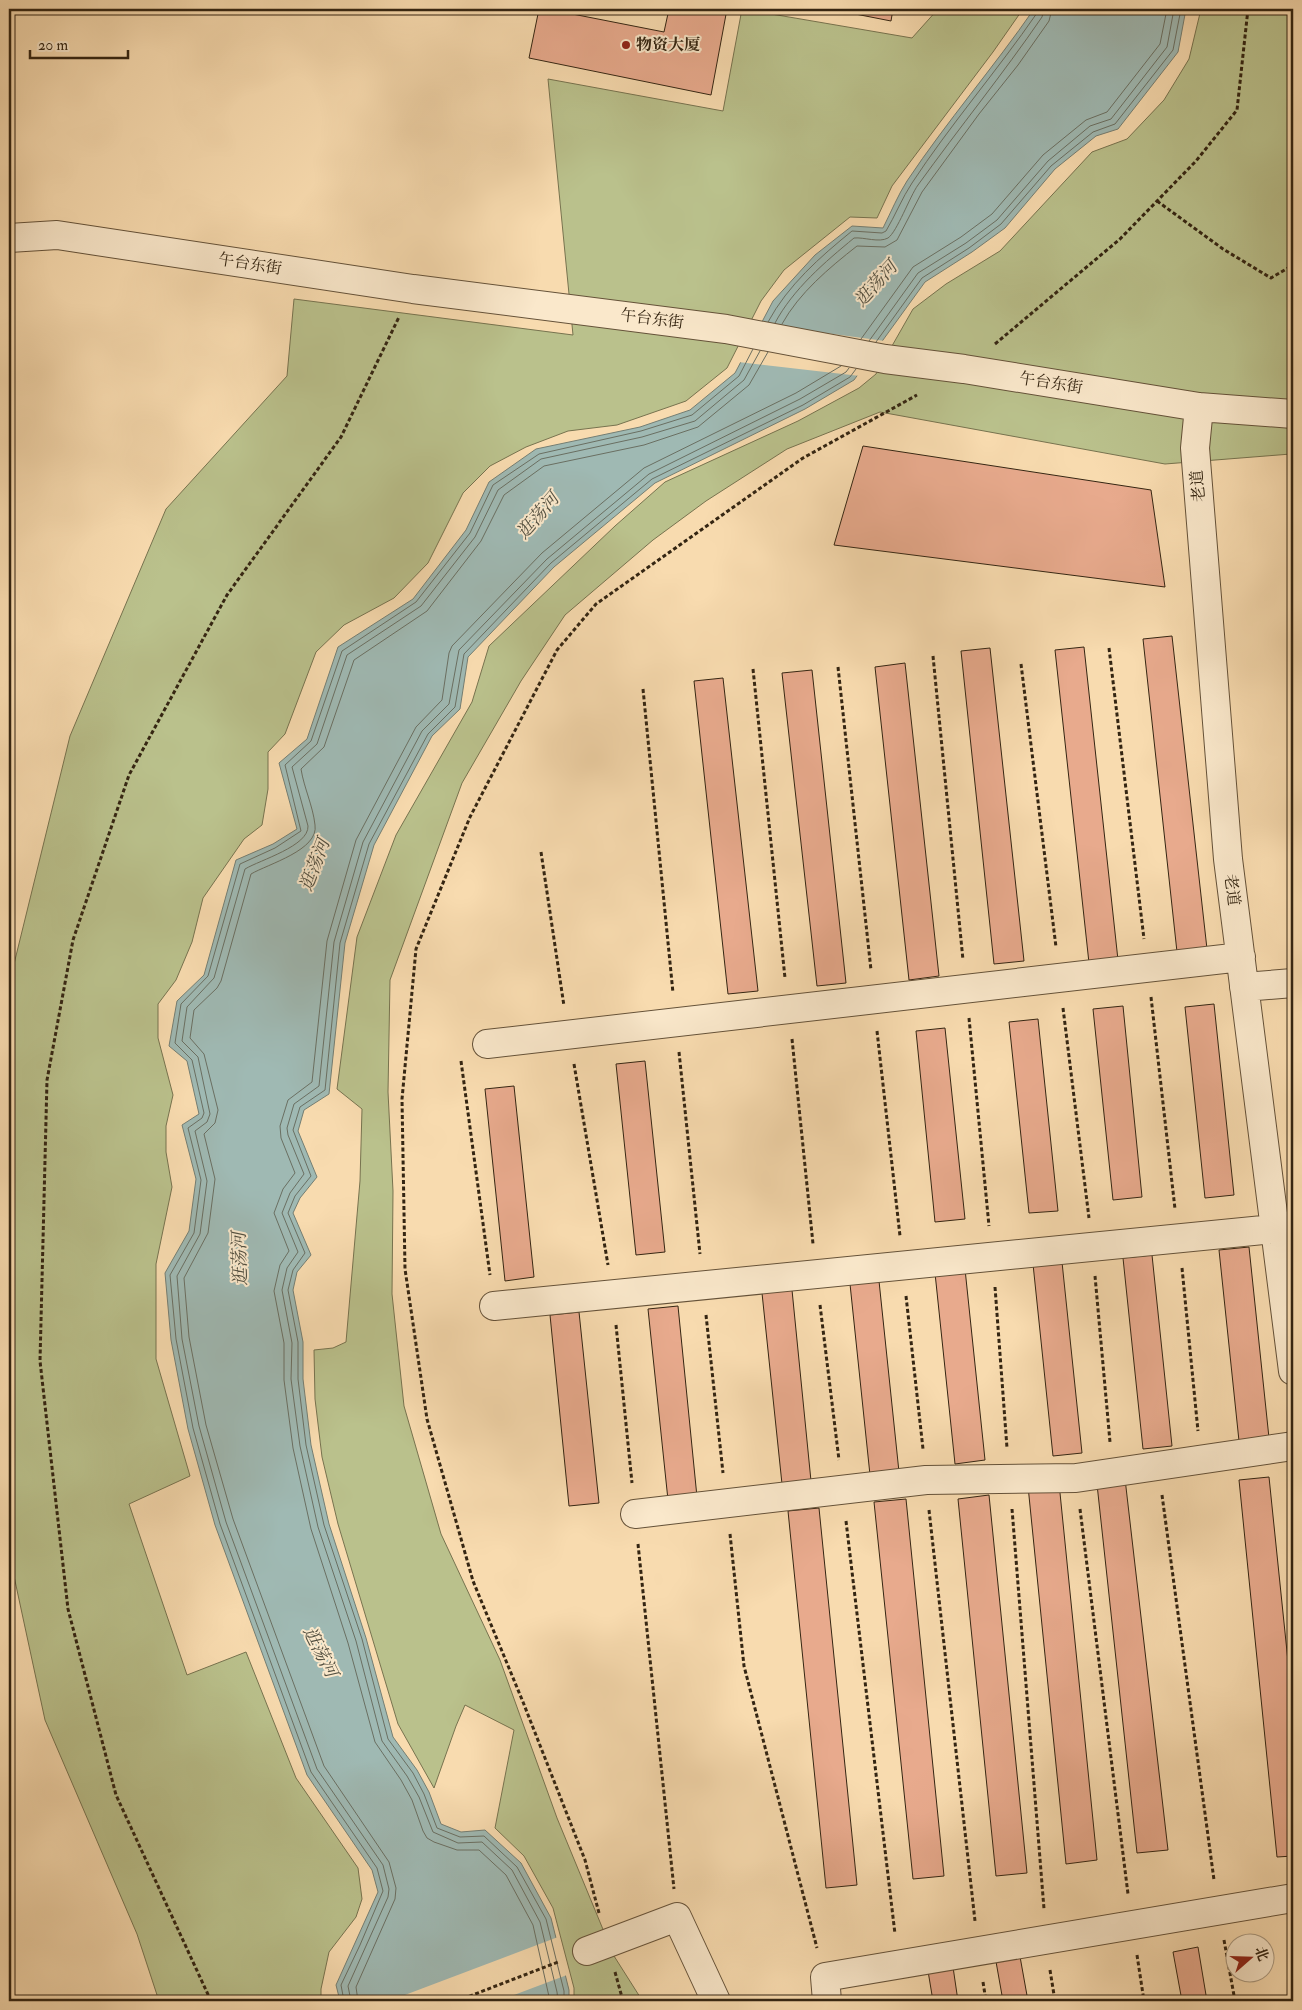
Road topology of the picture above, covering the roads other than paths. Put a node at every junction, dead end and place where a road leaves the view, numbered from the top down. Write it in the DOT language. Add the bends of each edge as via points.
graph roads {
  1 [pos="9,238"];
  2 [pos="1199,407"];
  3 [pos="1293,414"];
  4 [pos="1241,957"];
  5 [pos="1293,983"];
  6 [pos="1244,988"];
  7 [pos="487,1044"];
  8 [pos="1284,1228"];
  9 [pos="494,1306"];
  10 [pos="1293,1370"];
  11 [pos="1293,1446"];
  12 [pos="635,1514"];
  13 [pos="1293,1898"];
  14 [pos="587,1951"];
  15 [pos="826,1989"];
  16 [pos="716,2001"];
  1 -- 2 [label="street, 午台东街" via="56,235 413,289 726,328 885,359"];
  2 -- 3 [label="street, 午台东街"];
  2 -- 4 [label="street, 老道" via="1195,448 1228,859"];
  4 -- 6 [label="street, 老道"];
  4 -- 7 [label="street"];
  5 -- 6 [label="street"];
  6 -- 8 [label="street, 老道"];
  8 -- 9 [label="street"];
  8 -- 10 [label="street, 老道"];
  11 -- 12 [label="street" via="1076,1478 926,1480"];
  13 -- 15 [label="street" via="899,1965"];
  14 -- 16 [label="street" via="677,1917"];
}
